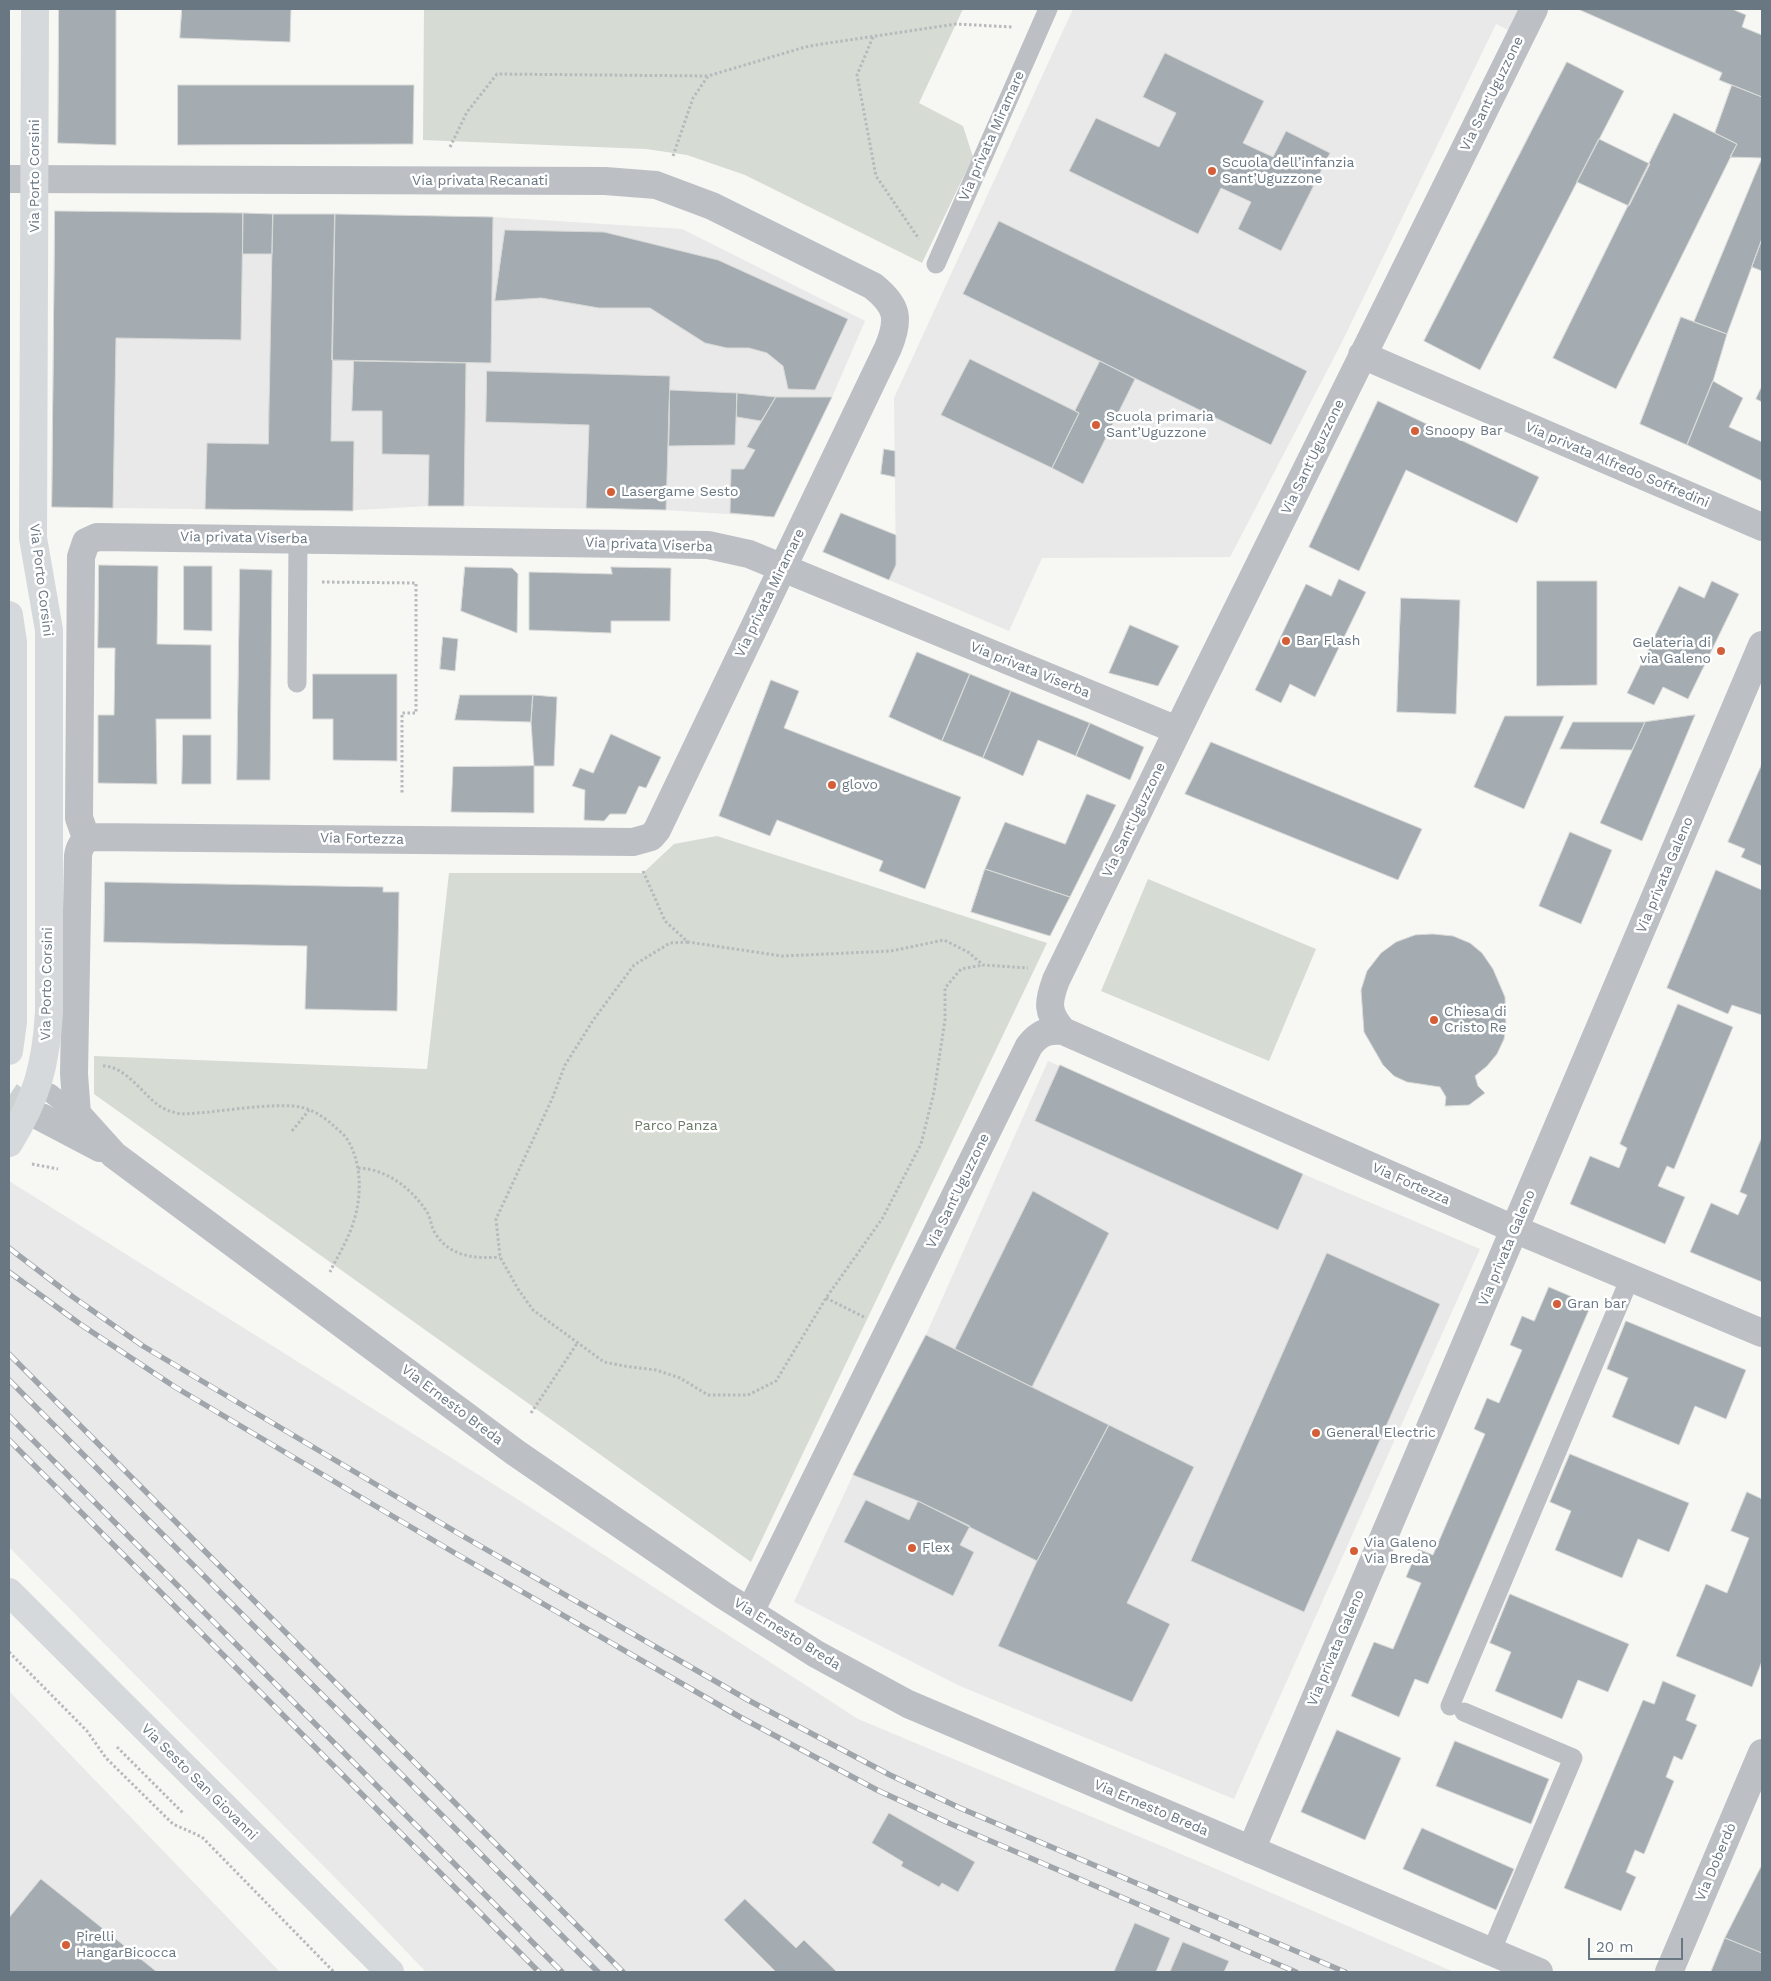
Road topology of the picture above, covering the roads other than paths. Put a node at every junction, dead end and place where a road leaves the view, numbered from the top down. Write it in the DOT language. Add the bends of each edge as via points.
graph roads {
  1 [pos="35,9"];
  2 [pos="1048,9"];
  3 [pos="1534,9"];
  4 [pos="22,180"];
  5 [pos="936,264"];
  6 [pos="895,332"];
  7 [pos="1362,355"];
  8 [pos="1762,526"];
  9 [pos="298,539"];
  10 [pos="781,569"];
  11 [pos="9,614"];
  12 [pos="1762,645"];
  13 [pos="297,683"];
  14 [pos="1177,730"];
  15 [pos="90,837"];
  16 [pos="634,842"];
  17 [pos="1062,1031"];
  18 [pos="9,1051"];
  19 [pos="58,1113"];
  20 [pos="9,1143"];
  21 [pos="1514,1229"];
  22 [pos="1630,1278"];
  23 [pos="1762,1333"];
  24 [pos="9,1592"];
  25 [pos="750,1612"];
  26 [pos="1762,1753"];
  27 [pos="1251,1850"];
  28 [pos="1491,1952"];
  29 [pos="390,1972"];
  30 [pos="1538,1972"];
  31 [pos="1669,1972"];
  1 -- 4 [label="street, Via Porto Corsini"];
  2 -- 5 [label="lane, Via privata Miramare"];
  3 -- 7 [label="street, Via Sant'Uguzzone"];
  4 -- 6 [label="street, Via privata Recanati" via="605,181 656,185 712,206 873,286 888,298 895,315"];
  4 -- 20 [label="street, Via Porto Corsini" via="33,538 49,630 49,1012 45,1060 33,1097"];
  6 -- 10 [label="street, Via privata Miramare"];
  7 -- 8 [label="street, Via privata Alfredo Soffredini"];
  7 -- 14 [label="street, Via Sant'Uguzzone"];
  9 -- 10 [label="street, Via privata Viserba" via="708,545 749,554"];
  9 -- 13 [label="lane"];
  9 -- 15 [label="street, Via privata Viserba" via="102,536 86,542 81,557 78,818"];
  10 -- 14 [label="street, Via privata Viserba"];
  10 -- 16 [label="street, Via privata Miramare" via="657,830 650,837"];
  11 -- 18 [label="street" via="13,642 14,886 13,1022"];
  12 -- 21 [label="street, Via privata Galeno"];
  14 -- 17 [label="street, Via Sant'Uguzzone" via="1056,980 1049,1006 1054,1022"];
  15 -- 16 [label="street, Via Fortezza"];
  15 -- 19 [label="street, Via Porto Corsini" via="78,848 74,1074"];
  17 -- 21 [label="street, Via Fortezza"];
  17 -- 25 [label="street, Via Sant'Uguzzone" via="1042,1032 1029,1046"];
  19 -- 25 [label="street, Via Ernesto Breda" via="516,1452"];
  21 -- 22 [label="street, Via Fortezza"];
  21 -- 27 [label="street, Via privata Galeno"];
  22 -- 23 [label="street, Via Fortezza"];
  22 -- 28 [label="lane" via="1457,1709 1573,1758"];
  24 -- 29 [label="street, Via Sesto San Giovanni"];
  25 -- 27 [label="street, Via Ernesto Breda" via="816,1654 908,1704"];
  26 -- 31 [label="street, Via Doberdò"];
  27 -- 28 [label="street, Via Ernesto Breda"];
  28 -- 30 [label="street, Via Ernesto Breda"];
}
